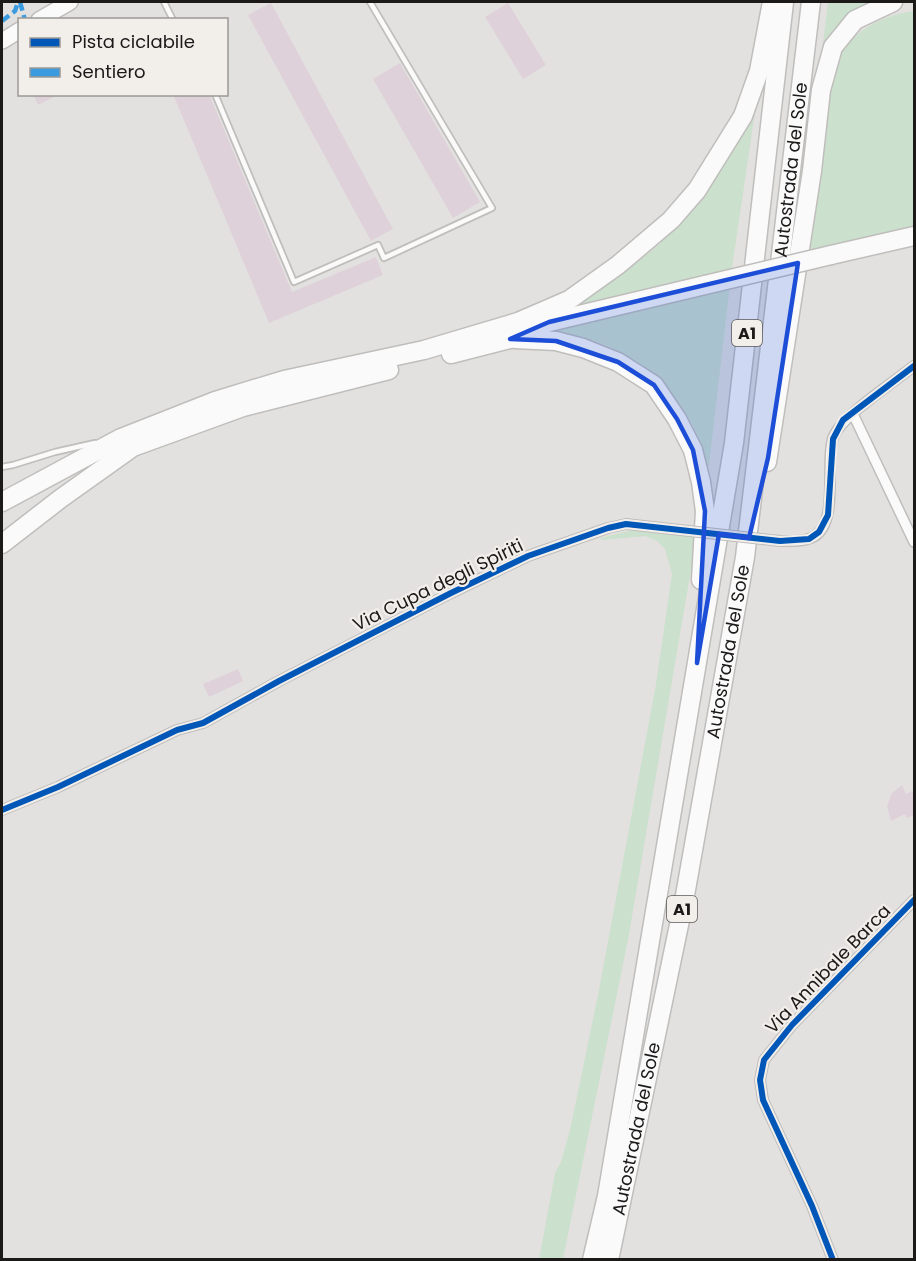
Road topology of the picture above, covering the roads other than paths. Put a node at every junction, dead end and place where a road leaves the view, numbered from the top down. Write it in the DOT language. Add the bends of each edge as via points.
graph roads {
  1 [pos="70,2"];
  2 [pos="164,2"];
  3 [pos="370,2"];
  4 [pos="772,2"];
  5 [pos="784,2"];
  6 [pos="811,2"];
  7 [pos="893,2"];
  8 [pos="42,18"];
  9 [pos="172,18"];
  10 [pos="18,31"];
  11 [pos="2,41"];
  12 [pos="216,96"];
  13 [pos="915,236"];
  14 [pos="549,322"];
  15 [pos="467,337"];
  16 [pos="510,339"];
  17 [pos="915,366"];
  18 [pos="853,414"];
  19 [pos="121,438"];
  20 [pos="2,467"];
  21 [pos="2,502"];
  22 [pos="915,542"];
  23 [pos="2,544"];
  24 [pos="745,557"];
  25 [pos="697,663"];
  26 [pos="2,810"];
  27 [pos="915,900"];
  28 [pos="592,1260"];
  29 [pos="609,1260"];
  30 [pos="833,1260"];
  1 -- 8 [label="main road"];
  2 -- 9 [label="lane"];
  3 -- 12 [label="lane" via="492,208 384,258 378,245 294,282"];
  4 -- 15 [label="highway" via="759,70 743,116 697,190 671,220 569,300 518,322"];
  5 -- 25 [label="highway, Autostrada del Sole / A1" via="734,443"];
  6 -- 24 [label="highway, Autostrada del Sole / A1"];
  7 -- 24 [label="highway" via="855,20 840,38 833,47 821,90 770,447"];
  10 -- 11 [label="main road"];
  13 -- 14 [label="highway, bridge"];
  14 -- 15 [label="highway"];
  14 -- 16 [label="highway"];
  15 -- 19 [label="highway" via="284,380 215,401"];
  16 -- 23 [label="highway" via="243,407 133,447"];
  16 -- 25 [label="highway" via="556,341 618,362 654,385 677,419 693,450 705,511"];
  17 -- 18 [label="street, Via Cupa degli Spiriti"];
  18 -- 22 [label="street"];
  18 -- 26 [label="street, Via Cupa degli Spiriti, bridge" via="843,420 832,439 828,515 819,532 809,539 780,541 626,524 608,528 528,556 203,723 177,730"];
  19 -- 20 [label="lane"];
  19 -- 21 [label="highway"];
  24 -- 29 [label="highway, Autostrada del Sole / A1" via="684,901"];
  25 -- 28 [label="highway, Autostrada del Sole / A1" via="607,1196"];
  27 -- 30 [label="street, Via Annibale Barca" via="792,1025 764,1059 760,1080 763,1100"];
}
